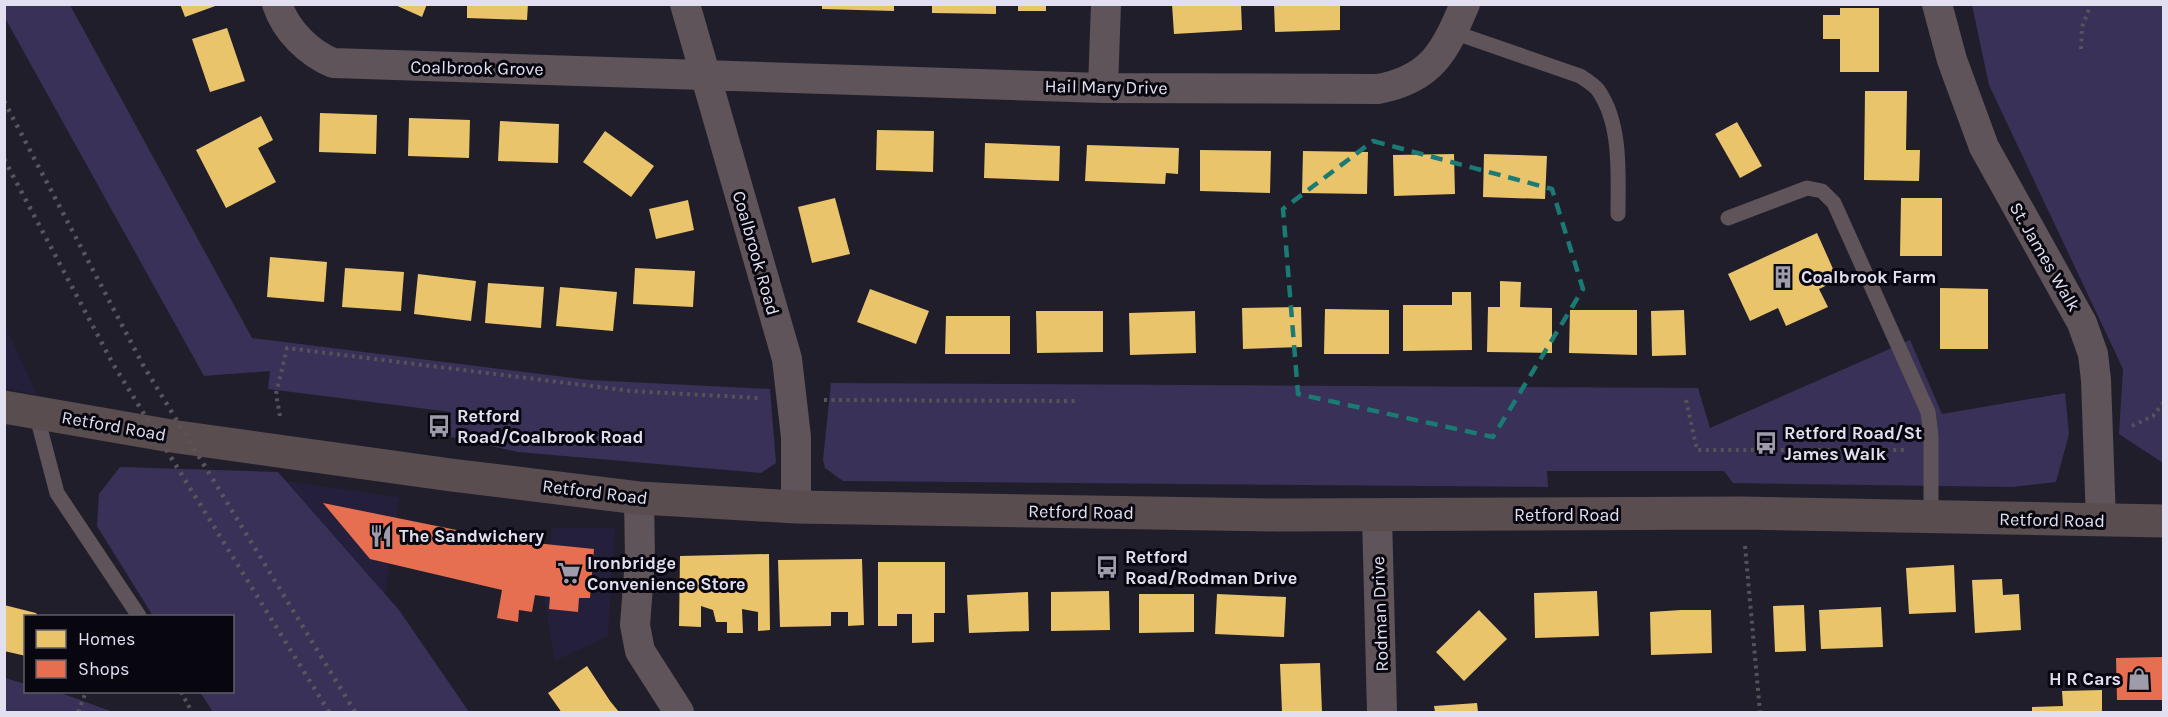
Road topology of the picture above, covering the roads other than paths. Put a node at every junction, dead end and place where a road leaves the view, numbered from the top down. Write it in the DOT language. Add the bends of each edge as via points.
graph roads {
  1 [pos="277,4"];
  2 [pos="685,4"];
  3 [pos="1106,4"];
  4 [pos="1465,4"];
  5 [pos="1937,4"];
  6 [pos="1453,32"];
  7 [pos="705,75"];
  8 [pos="1103,88"];
  9 [pos="1618,214"];
  10 [pos="1728,218"];
  11 [pos="4,407"];
  12 [pos="36,413"];
  13 [pos="639,498"];
  14 [pos="796,507"];
  15 [pos="1377,516"];
  16 [pos="1931,517"];
  17 [pos="2101,521"];
  18 [pos="2163,521"];
  19 [pos="138,615"];
  20 [pos="678,712"];
  21 [pos="1382,712"];
  1 -- 7 [label="street, Coalbrook Grove" via="297,36 316,56 333,63"];
  2 -- 7 [label="street, Coalbrook Road"];
  3 -- 8 [label="street"];
  4 -- 6 [label="street, Hail Mary Drive"];
  5 -- 17 [label="street, St. James Walk" via="1952,60 1984,147 2082,323 2093,354"];
  6 -- 8 [label="street, Hail Mary Drive" via="1425,71 1401,84 1378,89"];
  6 -- 9 [label="lane" via="1580,76 1598,89 1610,113 1618,162"];
  7 -- 8 [label="street, Hail Mary Drive"];
  7 -- 14 [label="street, Coalbrook Road" via="787,359 794,400"];
  10 -- 16 [label="lane" via="1807,188 1822,191 1834,203 1928,412"];
  11 -- 12 [label="main road, Retford Road"];
  12 -- 13 [label="main road, Retford Road" via="286,452"];
  12 -- 19 [label="lane" via="57,493"];
  13 -- 14 [label="main road, Retford Road"];
  13 -- 20 [label="street" via="635,625 640,651"];
  14 -- 15 [label="main road, Retford Road"];
  15 -- 16 [label="main road, Retford Road" via="1742,513"];
  15 -- 21 [label="street, Rodman Drive"];
  16 -- 17 [label="main road, Retford Road"];
  17 -- 18 [label="main road, Retford Road"];
}
